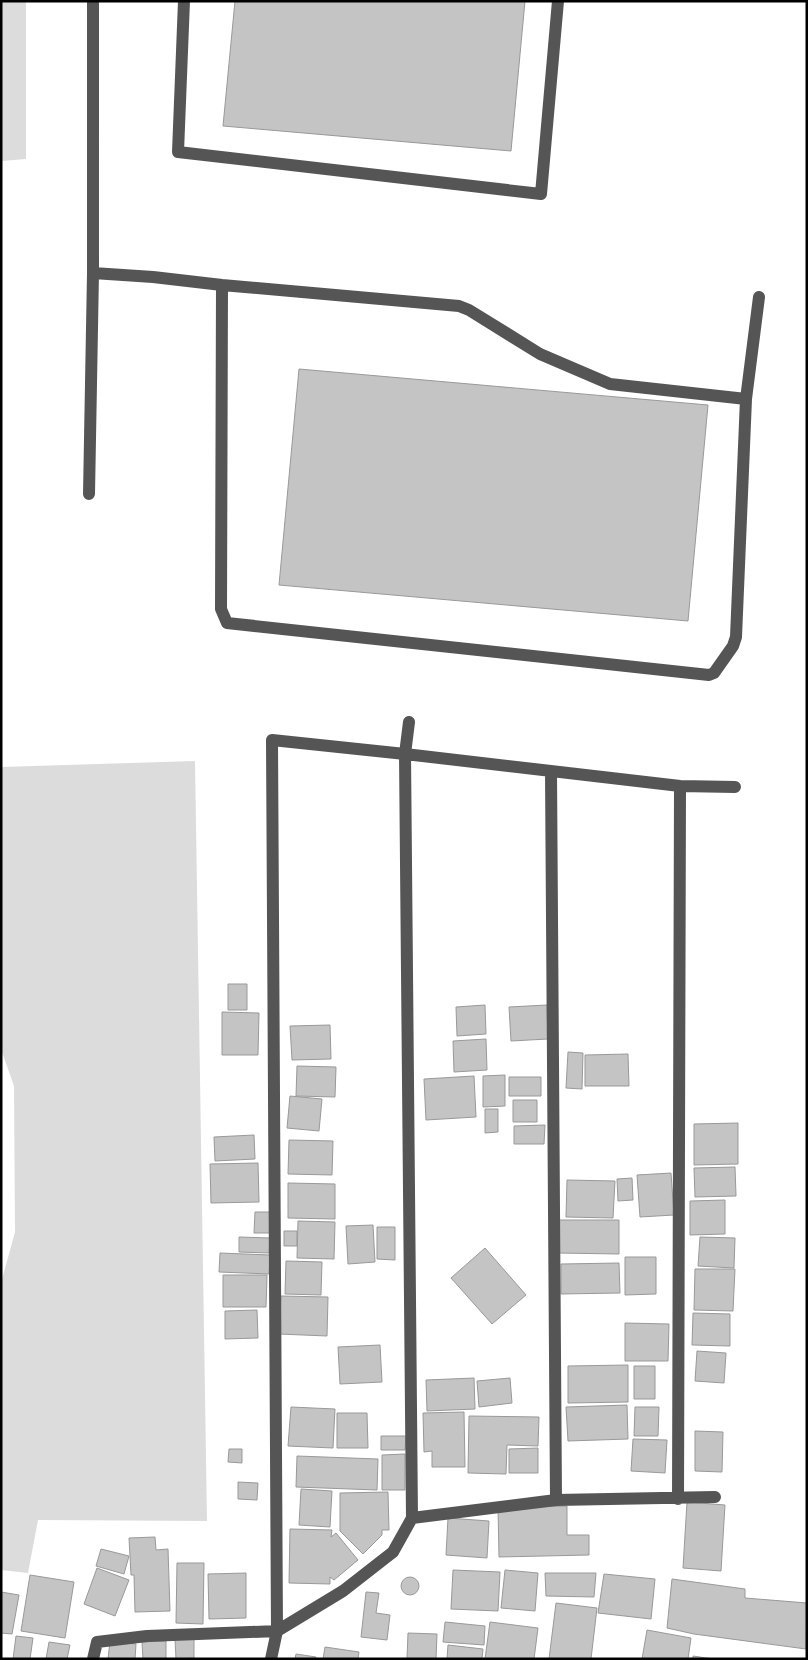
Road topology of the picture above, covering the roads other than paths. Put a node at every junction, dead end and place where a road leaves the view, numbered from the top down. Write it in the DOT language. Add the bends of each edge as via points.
graph roads {
  1 [pos="93,1"];
  2 [pos="184,1"];
  3 [pos="558,1"];
  4 [pos="93,273"];
  5 [pos="222,285"];
  6 [pos="759,297"];
  7 [pos="746,399"];
  8 [pos="89,494"];
  9 [pos="409,722"];
  10 [pos="405,754"];
  11 [pos="551,772"];
  12 [pos="680,786"];
  13 [pos="735,787"];
  14 [pos="715,1497"];
  15 [pos="678,1499"];
  16 [pos="556,1500"];
  17 [pos="412,1518"];
  18 [pos="277,1631"];
  19 [pos="93,1659"];
  20 [pos="272,1659"];
  1 -- 4 [label="street"];
  2 -- 3 [label="street" via="178,152 541,194"];
  4 -- 5 [label="street"];
  4 -- 8 [label="street"];
  5 -- 7 [label="street" via="459,306 540,354 610,384"];
  5 -- 7 [label="street" via="221,610 227,623 712,675 736,637"];
  6 -- 7 [label="street"];
  9 -- 10 [label="street"];
  10 -- 11 [label="street"];
  10 -- 17 [label="street"];
  10 -- 18 [label="street" via="272,740"];
  11 -- 12 [label="street"];
  11 -- 16 [label="street"];
  12 -- 13 [label="street"];
  12 -- 15 [label="street"];
  14 -- 15 [label="street"];
  15 -- 16 [label="street"];
  16 -- 17 [label="street"];
  17 -- 18 [label="street" via="393,1552 343,1591"];
  18 -- 19 [label="street" via="147,1636 97,1642"];
  18 -- 20 [label="street"];
}
